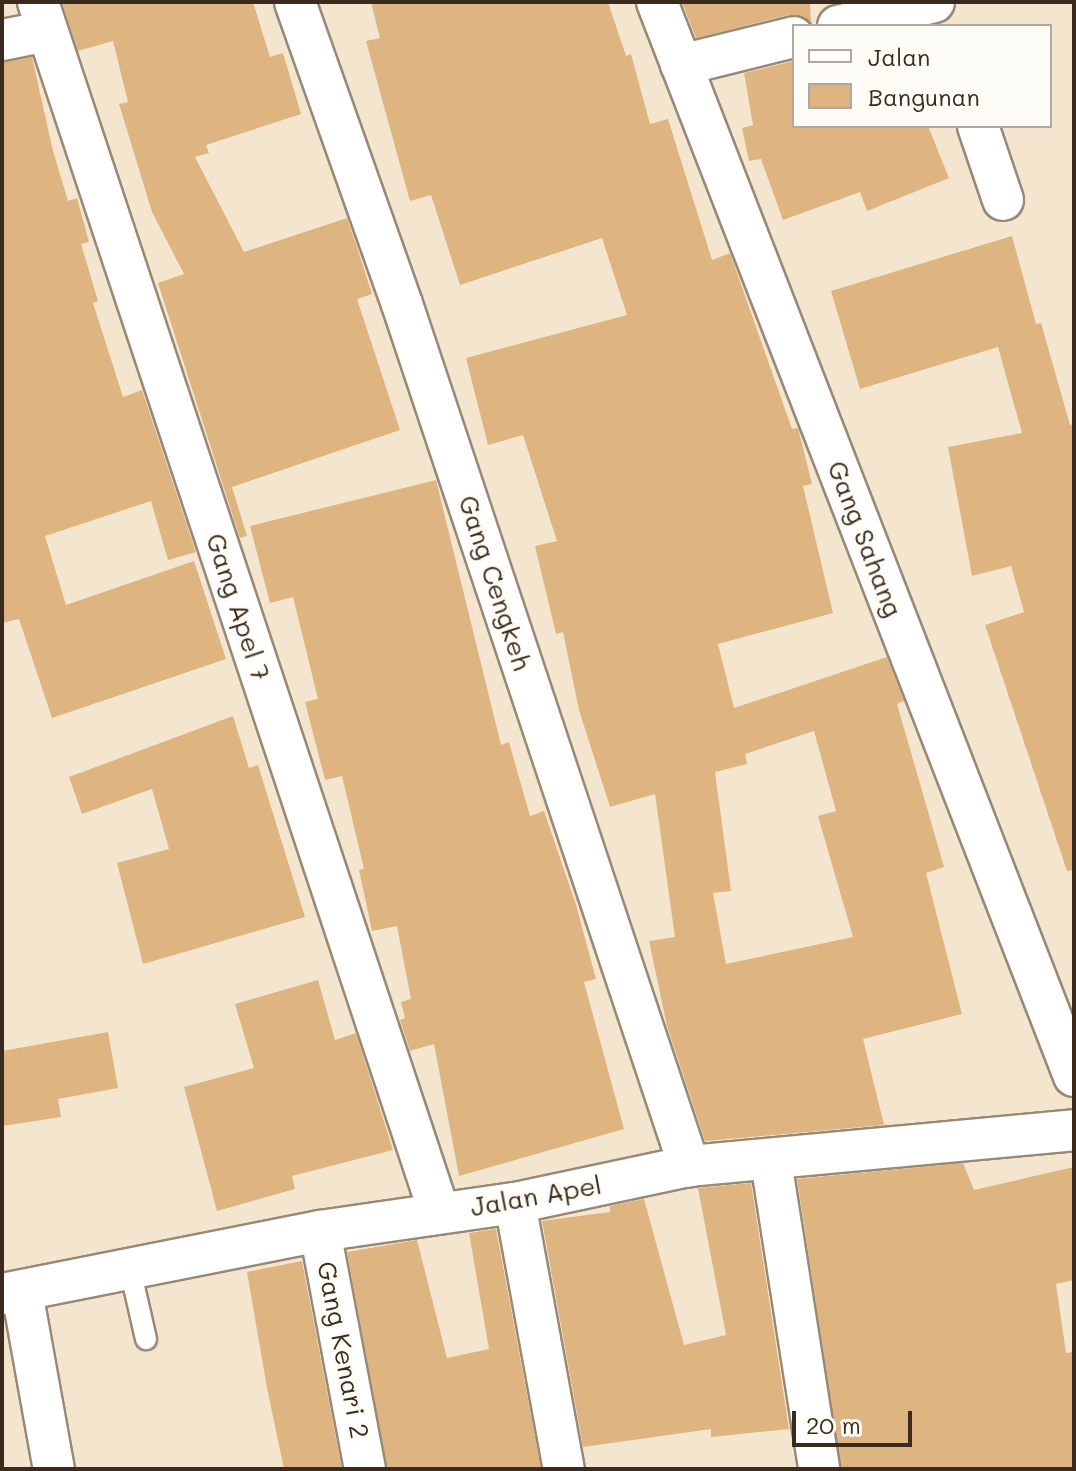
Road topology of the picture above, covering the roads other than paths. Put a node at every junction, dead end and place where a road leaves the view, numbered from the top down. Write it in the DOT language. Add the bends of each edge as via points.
graph roads {
  1 [pos="295,2"];
  2 [pos="657,2"];
  3 [pos="934,2"];
  4 [pos="953,2"];
  5 [pos="43,16"];
  6 [pos="846,24"];
  7 [pos="948,24"];
  8 [pos="792,37"];
  9 [pos="2,40"];
  10 [pos="681,65"];
  11 [pos="979,128"];
  12 [pos="1003,200"];
  13 [pos="1074,1076"];
  14 [pos="1074,1130"];
  15 [pos="771,1161"];
  16 [pos="689,1166"];
  17 [pos="515,1203"];
  18 [pos="439,1212"];
  19 [pos="320,1231"];
  20 [pos="130,1269"];
  21 [pos="12,1293"];
  22 [pos="146,1339"];
  23 [pos="54,1469"];
  24 [pos="365,1469"];
  25 [pos="564,1469"];
  26 [pos="819,1469"];
  1 -- 16 [label="street, Gang Cengkeh" via="402,304"];
  2 -- 10 [label="street, Gang Sahang"];
  3 -- 6 [label="street"];
  4 -- 7 [label="street"];
  5 -- 9 [label="street"];
  5 -- 18 [label="street, Gang Apel 7"];
  8 -- 10 [label="street"];
  10 -- 13 [label="street, Gang Sahang"];
  11 -- 12 [label="street"];
  14 -- 15 [label="street, Jalan Apel"];
  15 -- 16 [label="street, Jalan Apel"];
  15 -- 26 [label="street"];
  16 -- 17 [label="street, Jalan Apel"];
  17 -- 18 [label="street, Jalan Apel"];
  17 -- 25 [label="street"];
  18 -- 19 [label="street, Jalan Apel"];
  19 -- 20 [label="street, Jalan Apel"];
  19 -- 24 [label="street, Gang Kenari 2"];
  20 -- 21 [label="street, Jalan Apel"];
  20 -- 22 [label="lane"];
  21 -- 23 [label="street"];
}
